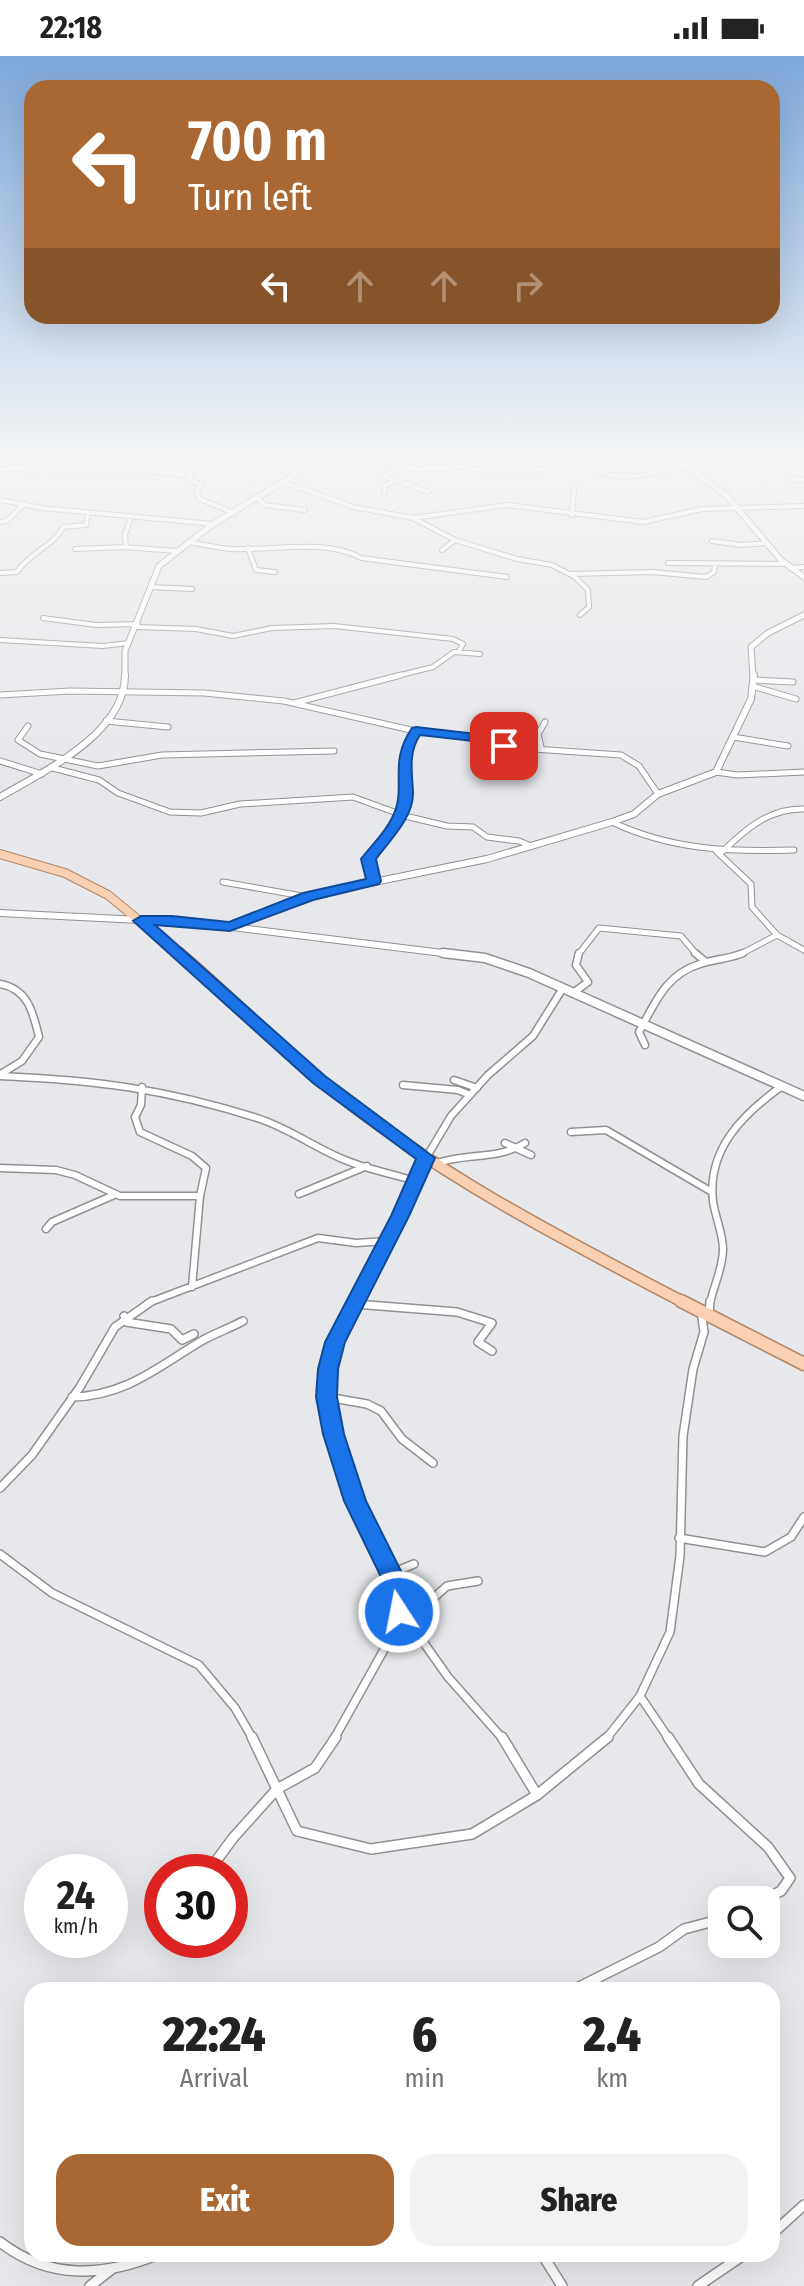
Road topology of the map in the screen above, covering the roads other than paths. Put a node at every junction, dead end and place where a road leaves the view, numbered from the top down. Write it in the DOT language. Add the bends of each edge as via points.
graph roads {
  1 [pos="25,559"];
  2 [pos="167,559"];
  3 [pos="252,559"];
  4 [pos="369,559"];
  5 [pos="518,559"];
  6 [pos="782,559"];
  7 [pos="668,563"];
  8 [pos="715,565"];
  9 [pos="788,566"];
  10 [pos="804,567"];
  11 [pos="275,572"];
  12 [pos="0,573"];
  13 [pos="570,573"];
  14 [pos="507,577"];
  15 [pos="804,577"];
  16 [pos="150,587"];
  17 [pos="192,589"];
  18 [pos="580,615"];
  19 [pos="804,615"];
  20 [pos="43,618"];
  21 [pos="137,625"];
  22 [pos="0,640"];
  23 [pos="129,643"];
  24 [pos="459,651"];
  25 [pos="480,654"];
  26 [pos="793,682"];
  27 [pos="753,683"];
  28 [pos="124,693"];
  29 [pos="0,695"];
  30 [pos="796,699"];
  31 [pos="294,703"];
  32 [pos="106,721"];
  33 [pos="545,722"];
  34 [pos="28,726"];
  35 [pos="168,727"];
  36 [pos="416,731"];
  37 [pos="733,737"];
  38 [pos="788,746"];
  39 [pos="541,747"];
  40 [pos="334,751"];
  41 [pos="66,760"];
  42 [pos="0,761"];
  43 [pos="53,768"];
  44 [pos="716,772"];
  45 [pos="804,772"];
  46 [pos="43,774"];
  47 [pos="658,794"];
  48 [pos="0,797"];
  49 [pos="804,809"];
  50 [pos="400,814"];
  51 [pos="612,822"];
  52 [pos="531,846"];
  53 [pos="794,850"];
  54 [pos="719,851"];
  55 [pos="0,854"];
  56 [pos="374,881"];
  57 [pos="223,882"];
  58 [pos="308,897"];
  59 [pos="0,913"];
  60 [pos="141,921"];
  61 [pos="230,927"];
  62 [pos="777,935"];
  63 [pos="804,950"];
  64 [pos="706,962"];
  65 [pos="0,984"];
  66 [pos="563,988"];
  67 [pos="573,993"];
  68 [pos="645,1024"];
  69 [pos="645,1045"];
  70 [pos="0,1075"];
  71 [pos="454,1080"];
  72 [pos="403,1085"];
  73 [pos="782,1086"];
  74 [pos="142,1087"];
  75 [pos="477,1088"];
  76 [pos="470,1095"];
  77 [pos="804,1096"];
  78 [pos="571,1132"];
  79 [pos="505,1143"];
  80 [pos="525,1143"];
  81 [pos="518,1148"];
  82 [pos="531,1155"];
  83 [pos="430,1161"];
  84 [pos="367,1166"];
  85 [pos="0,1168"];
  86 [pos="415,1181"];
  87 [pos="712,1192"];
  88 [pos="299,1194"];
  89 [pos="114,1195"];
  90 [pos="200,1196"];
  91 [pos="46,1229"];
  92 [pos="387,1241"];
  93 [pos="192,1287"];
  94 [pos="355,1304"];
  95 [pos="705,1312"];
  96 [pos="124,1316"];
  97 [pos="243,1321"];
  98 [pos="194,1334"];
  99 [pos="492,1351"];
  100 [pos="804,1364"];
  101 [pos="72,1397"];
  102 [pos="327,1397"];
  103 [pos="433,1463"];
  104 [pos="0,1488"];
  105 [pos="804,1517"];
  106 [pos="679,1538"];
  107 [pos="0,1554"];
  108 [pos="414,1564"];
  109 [pos="392,1573"];
  110 [pos="478,1581"];
  111 [pos="399,1612"];
  112 [pos="397,1622"];
  113 [pos="640,1696"];
  114 [pos="277,1789"];
  115 [pos="537,1795"];
  116 [pos="221,1854"];
  117 [pos="780,1892"];
  118 [pos="708,1923"];
  119 [pos="593,1982"];
  120 [pos="804,2205"];
  121 [pos="780,2227"];
  122 [pos="0,2242"];
  123 [pos="24,2261"];
  124 [pos="25,2262"];
  125 [pos="143,2262"];
  126 [pos="547,2262"];
  127 [pos="733,2262"];
  128 [pos="115,2267"];
  129 [pos="90,2286"];
  130 [pos="562,2286"];
  131 [pos="698,2286"];
  1 -- 12 [label="street" via="17,572"];
  2 -- 16 [label="street"];
  3 -- 11 [label="street" via="256,570"];
  4 -- 14 [label="street"];
  5 -- 13 [label="street" via="549,563"];
  6 -- 9 [label="street"];
  7 -- 8 [label="street"];
  8 -- 9 [label="street"];
  8 -- 13 [label="street" via="706,577"];
  9 -- 10 [label="street"];
  9 -- 15 [label="street"];
  13 -- 18 [label="street" via="589,593 589,607"];
  16 -- 17 [label="street"];
  16 -- 21 [label="street"];
  19 -- 27 [label="street" via="751,647"];
  20 -- 21 [label="street"];
  21 -- 23 [label="street"];
  21 -- 24 [label="street" via="233,636 272,628 346,627 453,639 463,644"];
  22 -- 23 [label="street"];
  23 -- 28 [label="street"];
  24 -- 25 [label="street"];
  24 -- 31 [label="street" via="433,667"];
  26 -- 27 [label="street"];
  27 -- 30 [label="street"];
  27 -- 37 [label="street"];
  28 -- 29 [label="street"];
  28 -- 31 [label="street" via="193,692"];
  28 -- 32 [label="street"];
  31 -- 36 [label="street"];
  32 -- 35 [label="street"];
  32 -- 41 [label="street"];
  33 -- 39 [label="street" via="538,734"];
  34 -- 41 [label="street" via="19,742"];
  36 -- 39 [label="street" via="494,740 506,747"];
  36 -- 50 [label="street" via="407,745"];
  37 -- 38 [label="street"];
  37 -- 44 [label="street"];
  39 -- 47 [label="street" via="626,757"];
  40 -- 41 [label="street" via="162,755 98,766"];
  41 -- 43 [label="street"];
  42 -- 46 [label="street"];
  43 -- 46 [label="street"];
  43 -- 50 [label="street" via="99,780 118,793 170,812 345,796"];
  44 -- 45 [label="street"];
  44 -- 47 [label="street"];
  46 -- 48 [label="street"];
  47 -- 51 [label="street" via="634,814"];
  49 -- 54 [label="street" via="785,808 754,822"];
  50 -- 52 [label="street" via="473,827 492,839"];
  50 -- 56 [label="street" via="368,859"];
  51 -- 52 [label="street"];
  51 -- 54 [label="street" via="662,842"];
  52 -- 56 [label="street"];
  53 -- 54 [label="street"];
  54 -- 62 [label="street" via="751,884 751,905"];
  55 -- 60 [label="main road" via="82,881"];
  56 -- 58 [label="street"];
  57 -- 58 [label="street"];
  58 -- 61 [label="street"];
  59 -- 60 [label="street"];
  60 -- 61 [label="street"];
  60 -- 83 [label="main road" via="319,1079"];
  61 -- 66 [label="street" via="477,957"];
  62 -- 63 [label="street"];
  62 -- 64 [label="street" via="739,955"];
  64 -- 67 [label="street" via="681,936 599,928 577,956 576,965 588,982"];
  64 -- 68 [label="street" via="666,984"];
  65 -- 70 [label="street" via="26,995 39,1037 22,1061"];
  66 -- 67 [label="street"];
  66 -- 75 [label="street" via="533,1036"];
  67 -- 68 [label="street"];
  68 -- 69 [label="street" via="639,1034"];
  68 -- 73 [label="street"];
  70 -- 74 [label="street"];
  71 -- 75 [label="street"];
  72 -- 76 [label="street"];
  73 -- 77 [label="street"];
  73 -- 87 [label="street" via="751,1108 722,1145 713,1168"];
  74 -- 84 [label="street" via="260,1119"];
  74 -- 90 [label="street" via="135,1117 140,1132 201,1163 206,1175"];
  75 -- 76 [label="street"];
  76 -- 83 [label="street" via="458,1106"];
  78 -- 87 [label="street" via="606,1130"];
  79 -- 81 [label="street"];
  80 -- 81 [label="street"];
  81 -- 82 [label="street"];
  81 -- 83 [label="street" via="488,1159"];
  83 -- 86 [label="street"];
  83 -- 95 [label="main road" via="522,1217"];
  84 -- 86 [label="street"];
  84 -- 88 [label="street"];
  85 -- 89 [label="street" via="56,1170"];
  86 -- 92 [label="street"];
  87 -- 95 [label="street" via="724,1239 722,1269"];
  89 -- 90 [label="street"];
  89 -- 91 [label="street"];
  90 -- 93 [label="street"];
  92 -- 93 [label="street" via="318,1238"];
  92 -- 94 [label="street"];
  93 -- 96 [label="street"];
  94 -- 99 [label="street" via="423,1307 492,1323 478,1342"];
  94 -- 102 [label="street" via="335,1342"];
  95 -- 100 [label="main road"];
  95 -- 106 [label="street" via="683,1436"];
  96 -- 98 [label="street" via="126,1322 171,1329 182,1340"];
  96 -- 101 [label="street"];
  97 -- 101 [label="street" via="206,1338 132,1388"];
  101 -- 104 [label="street" via="19,1473"];
  102 -- 103 [label="street" via="381,1411 402,1439"];
  102 -- 109 [label="street" via="355,1501"];
  105 -- 106 [label="street" via="791,1537 765,1552"];
  106 -- 113 [label="street" via="670,1632"];
  107 -- 114 [label="street" via="52,1593 199,1665 235,1708"];
  108 -- 109 [label="street"];
  109 -- 111 [label="street"];
  110 -- 111 [label="street" via="447,1586 429,1602"];
  111 -- 112 [label="street"];
  112 -- 114 [label="street" via="345,1724 315,1768"];
  112 -- 115 [label="street" via="419,1636 495,1729"];
  113 -- 115 [label="street" via="611,1735"];
  113 -- 117 [label="street" via="699,1784 768,1847 790,1878"];
  114 -- 115 [label="street" via="297,1831 371,1849 472,1834"];
  114 -- 116 [label="street"];
  118 -- 119 [label="street" via="684,1929"];
  120 -- 121 [label="street"];
  122 -- 123 [label="street"];
  124 -- 128 [label="street" via="66,2273"];
  125 -- 128 [label="street"];
  126 -- 130 [label="street"];
  127 -- 131 [label="street"];
  128 -- 129 [label="street"];
}
